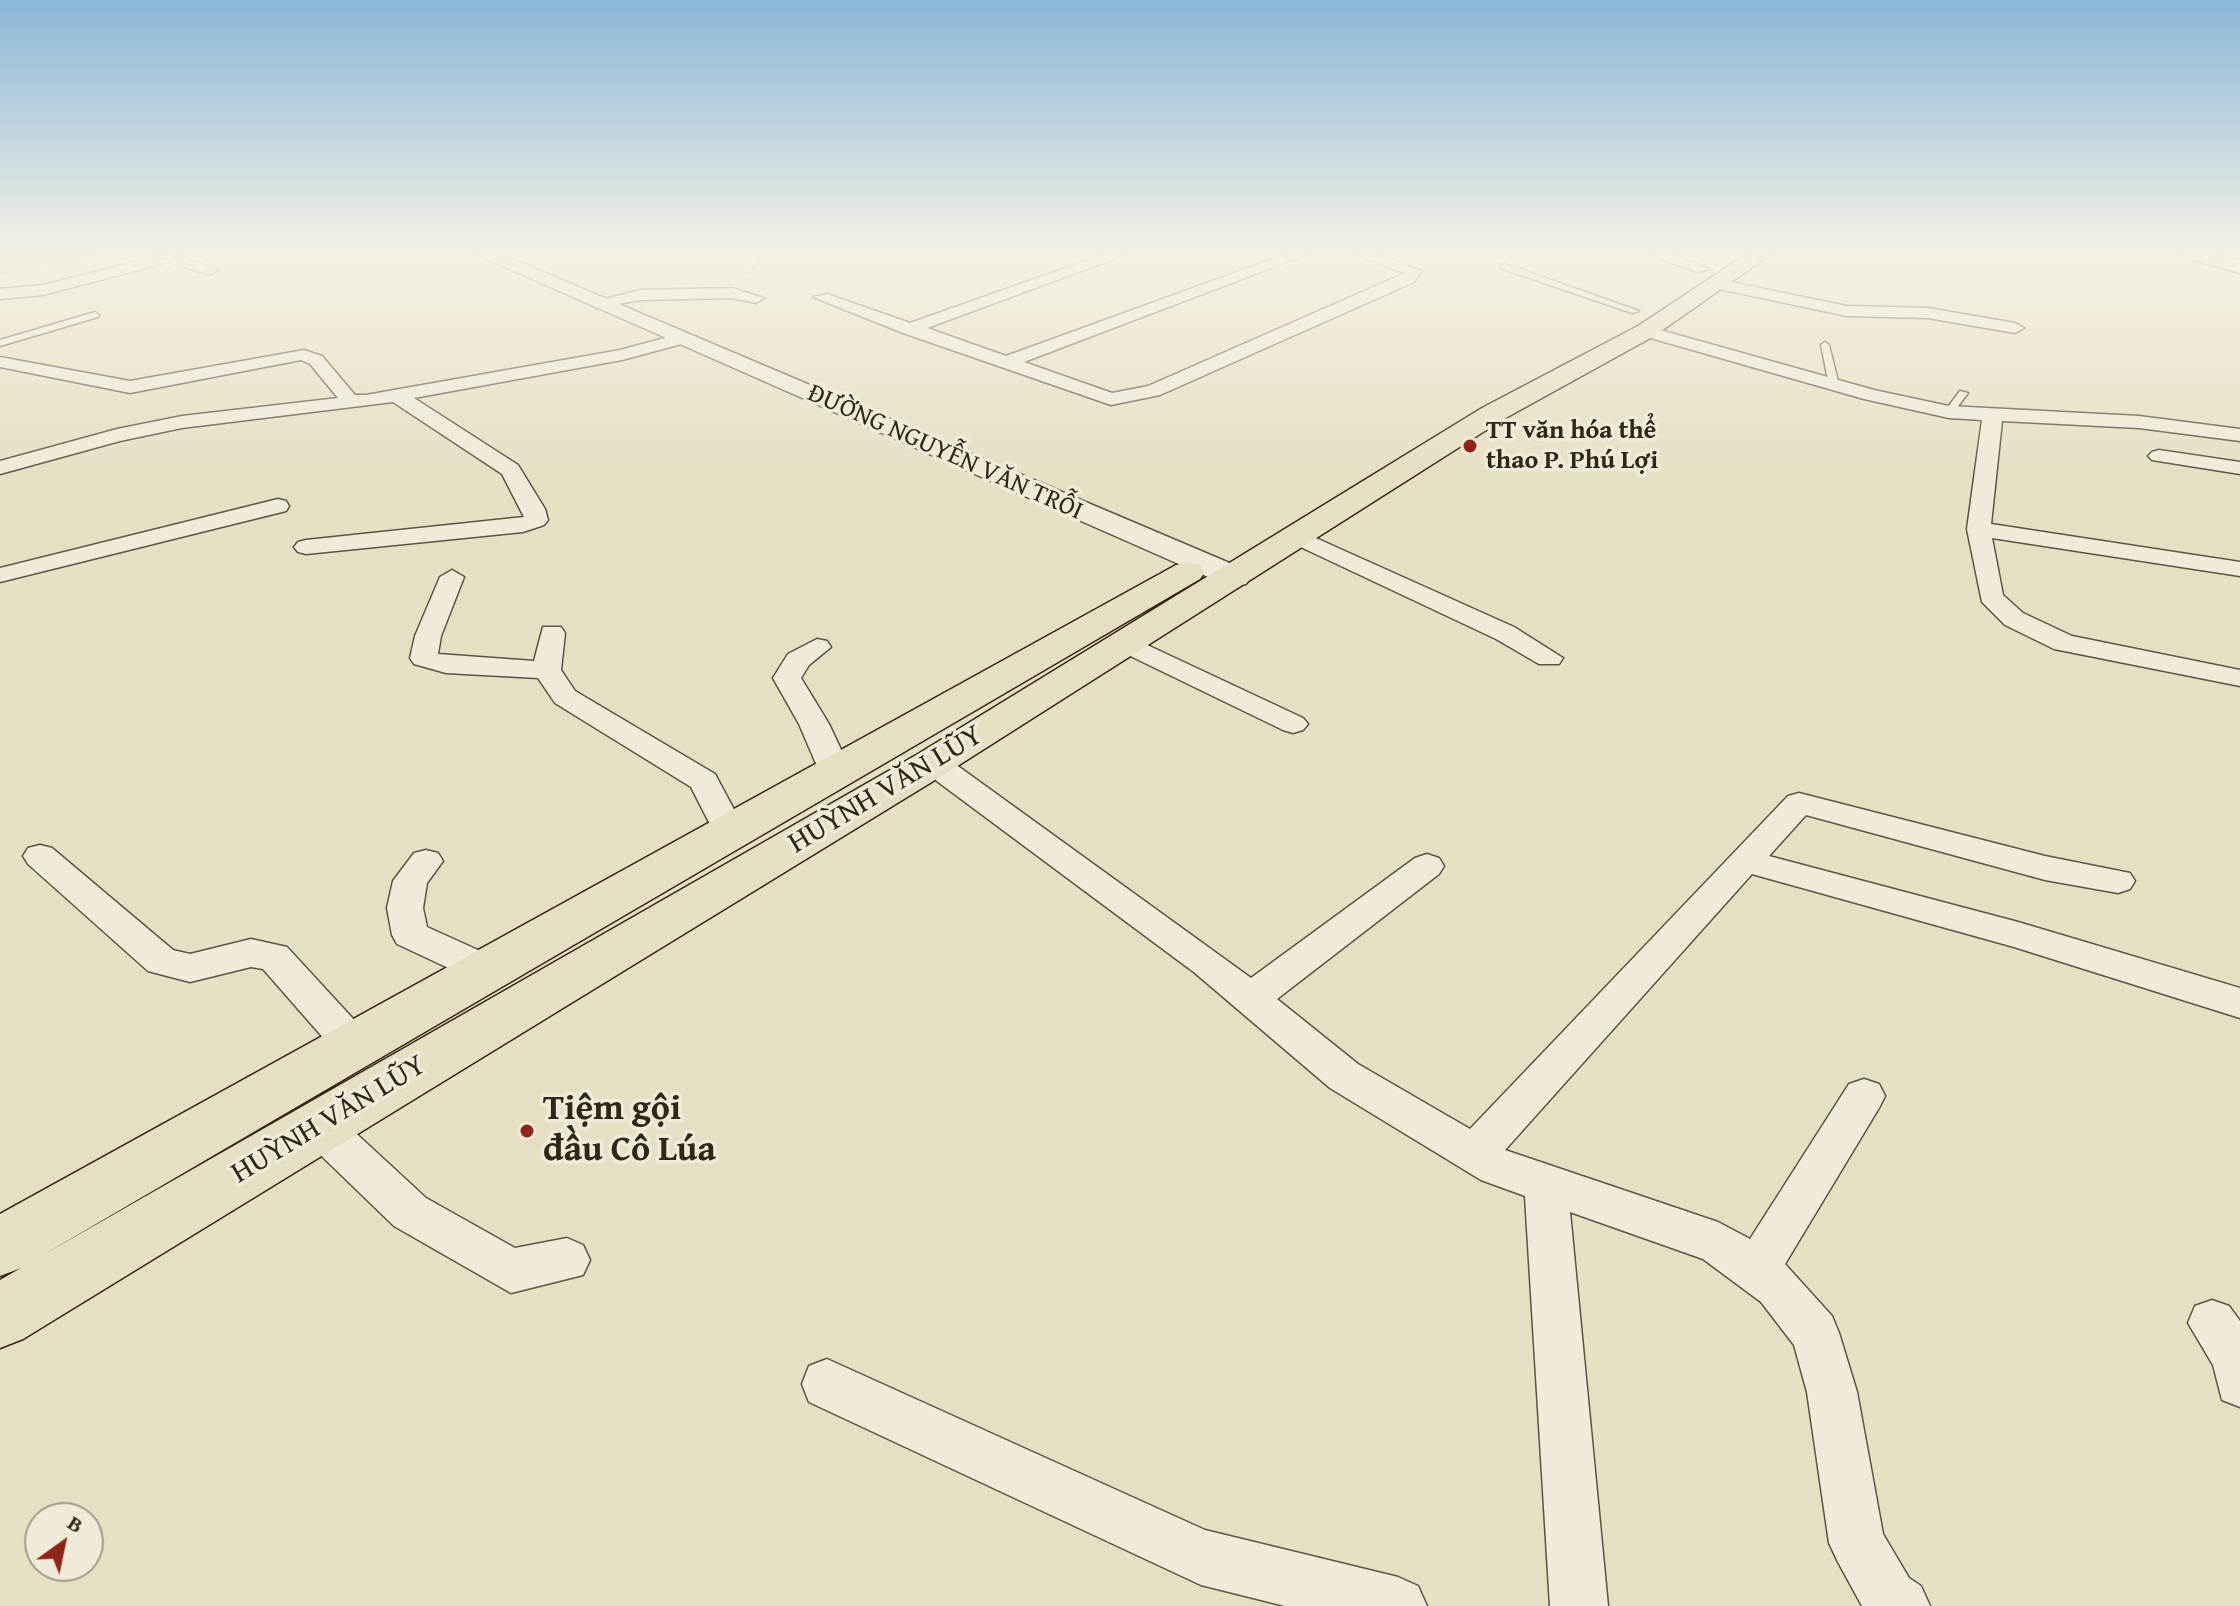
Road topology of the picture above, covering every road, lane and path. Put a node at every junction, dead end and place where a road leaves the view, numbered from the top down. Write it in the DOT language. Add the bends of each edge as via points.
graph roads {
  1 [pos="54,327"];
  2 [pos="656,327"];
  3 [pos="903,327"];
  4 [pos="915,327"];
  5 [pos="1102,327"];
  6 [pos="1299,327"];
  7 [pos="1630,327"];
  8 [pos="1631,327"];
  9 [pos="1658,327"];
  10 [pos="2009,327"];
  11 [pos="2015,328"];
  12 [pos="909,329"];
  13 [pos="683,338"];
  14 [pos="0,343"];
  15 [pos="1825,345"];
  16 [pos="1010,361"];
  17 [pos="0,362"];
  18 [pos="1834,385"];
  19 [pos="1963,393"];
  20 [pos="396,395"];
  21 [pos="366,401"];
  22 [pos="1949,412"];
  23 [pos="1993,414"];
  24 [pos="2139,422"];
  25 [pos="2240,435"];
  26 [pos="0,468"];
  27 [pos="2240,468"];
  28 [pos="278,506"];
  29 [pos="1979,529"];
  30 [pos="1298,537"];
  31 [pos="306,547"];
  32 [pos="2240,569"];
  33 [pos="1218,571"];
  34 [pos="0,575"];
  35 [pos="452,577"];
  36 [pos="552,633"];
  37 [pos="1128,644"];
  38 [pos="817,647"];
  39 [pos="1549,658"];
  40 [pos="547,670"];
  41 [pos="2240,678"];
  42 [pos="1293,724"];
  43 [pos="933,763"];
  44 [pos="836,773"];
  45 [pos="730,832"];
  46 [pos="40,856"];
  47 [pos="426,861"];
  48 [pos="1745,861"];
  49 [pos="1427,866"];
  50 [pos="2118,881"];
  51 [pos="487,970"];
  52 [pos="1251,998"];
  53 [pos="2240,1003"];
  54 [pos="354,1046"];
  55 [pos="1864,1096"];
  56 [pos="319,1126"];
  57 [pos="1475,1153"];
  58 [pos="1546,1186"];
  59 [pos="0,1247"];
  60 [pos="567,1260"];
  61 [pos="1756,1270"];
  62 [pos="0,1316"];
  63 [pos="2212,1323"];
  64 [pos="2240,1382"];
  65 [pos="827,1384"];
  66 [pos="1398,1606"];
  67 [pos="1579,1606"];
  68 [pos="1901,1606"];
  1 -- 14 [label="lane"];
  2 -- 13 [label="street, ĐƯỜNG NGUYỄN VĂN TRỖI"];
  3 -- 12 [label="street"];
  4 -- 12 [label="street"];
  5 -- 16 [label="street"];
  6 -- 16 [label="street" via="1153,391 1111,399"];
  7 -- 33 [label="main road, HUỲNH VĂN LŨY"];
  8 -- 30 [label="main road, HUỲNH VĂN LŨY"];
  9 -- 18 [label="street"];
  10 -- 11 [label="street"];
  12 -- 16 [label="street"];
  13 -- 20 [label="street" via="622,355"];
  13 -- 33 [label="street, ĐƯỜNG NGUYỄN VĂN TRỖI"];
  15 -- 18 [label="lane"];
  17 -- 21 [label="street" via="130,387 304,355 316,360 349,400"];
  18 -- 22 [label="street"];
  19 -- 22 [label="lane"];
  20 -- 21 [label="street"];
  20 -- 31 [label="street" via="510,470 536,520"];
  21 -- 26 [label="street" via="182,422"];
  22 -- 23 [label="street"];
  23 -- 24 [label="street"];
  23 -- 29 [label="street"];
  24 -- 25 [label="street"];
  24 -- 27 [label="street" via="2157,464"];
  28 -- 34 [label="street"];
  29 -- 32 [label="street"];
  29 -- 41 [label="street" via="1991,597 2014,619 2064,643"];
  30 -- 33 [label="main road, HUỲNH VĂN LŨY"];
  30 -- 39 [label="street"];
  33 -- 37 [label="main road, HUỲNH VĂN LŨY"];
  33 -- 44 [label="main road, HUỲNH VĂN LŨY"];
  35 -- 40 [label="street" via="424,658 446,665"];
  36 -- 40 [label="street"];
  37 -- 42 [label="street"];
  37 -- 43 [label="main road, HUỲNH VĂN LŨY"];
  38 -- 44 [label="street" via="798,660 787,678"];
  40 -- 45 [label="street" via="565,697 704,781"];
  43 -- 52 [label="street"];
  43 -- 56 [label="main road, HUỲNH VĂN LŨY"];
  44 -- 45 [label="main road, HUỲNH VĂN LŨY"];
  45 -- 51 [label="main road, HUỲNH VĂN LŨY"];
  46 -- 54 [label="street" via="161,961 190,968 251,953 274,957"];
  47 -- 51 [label="street" via="410,881 405,908 410,935"];
  48 -- 50 [label="street" via="1799,803 2045,868"];
  48 -- 53 [label="street" via="2018,935"];
  48 -- 57 [label="street"];
  49 -- 52 [label="street"];
  51 -- 54 [label="main road, HUỲNH VĂN LŨY"];
  52 -- 57 [label="street" via="1344,1076"];
  54 -- 59 [label="main road, HUỲNH VĂN LŨY"];
  55 -- 61 [label="street"];
  56 -- 60 [label="street" via="410,1212 511,1271"];
  56 -- 62 [label="main road, HUỲNH VĂN LŨY"];
  57 -- 58 [label="street"];
  58 -- 61 [label="street" via="1718,1243"];
  58 -- 67 [label="street"];
  61 -- 68 [label="street" via="1778,1286 1815,1333 1832,1392 1857,1543 1889,1598"];
  63 -- 64 [label="street" via="2237,1357"];
  65 -- 66 [label="street" via="1201,1557"];
}
